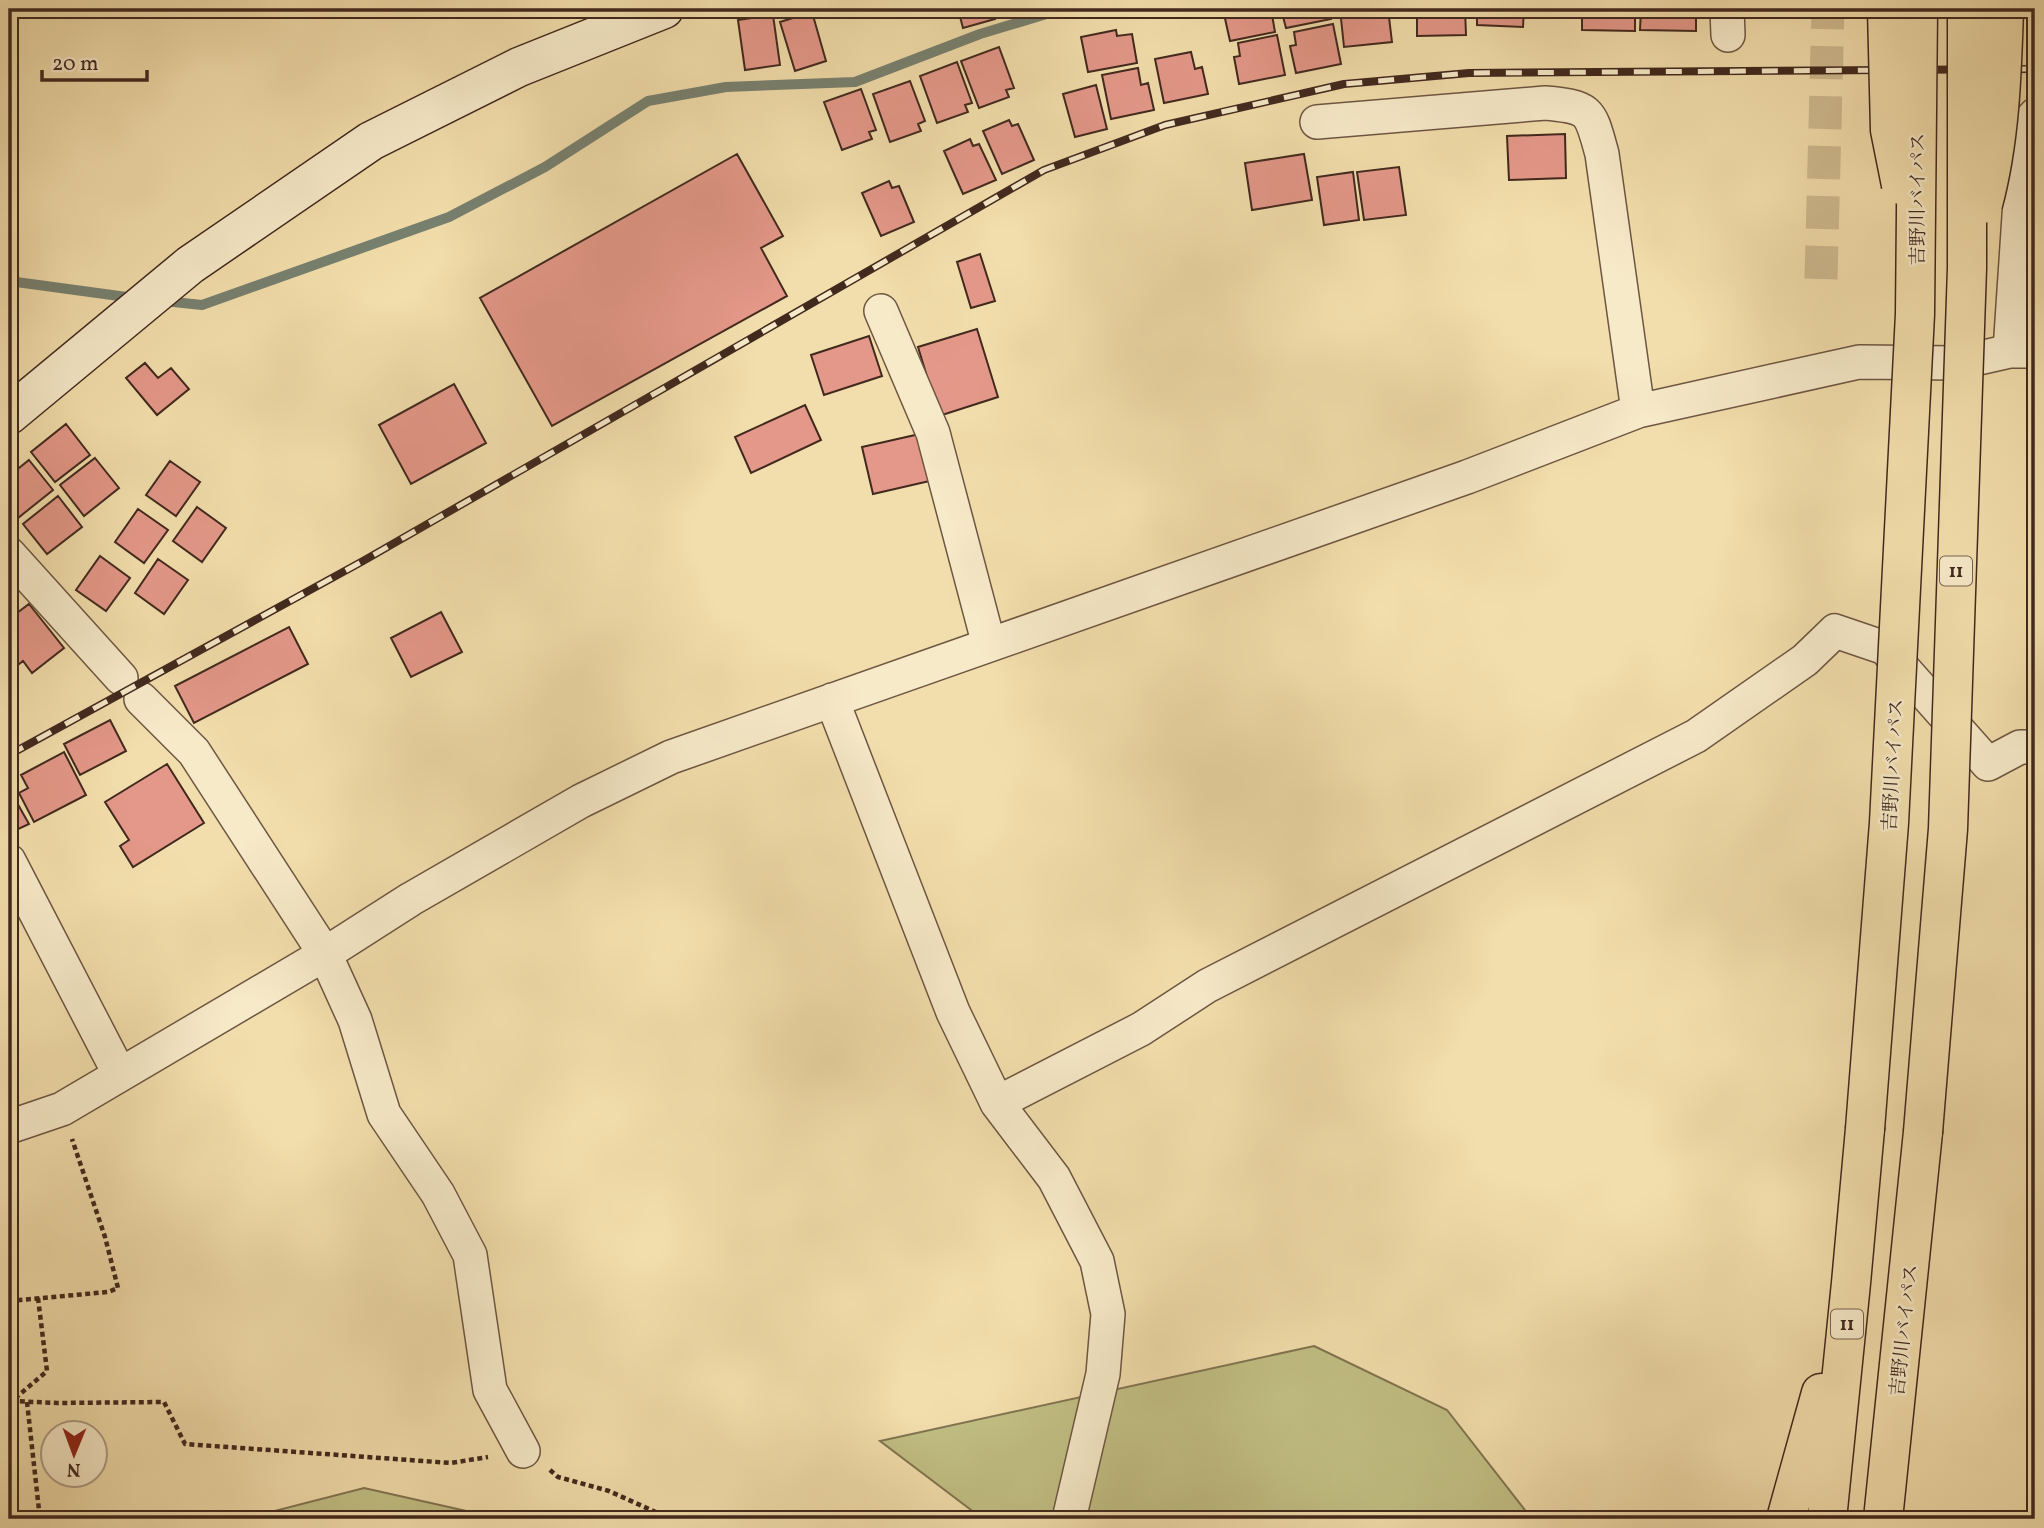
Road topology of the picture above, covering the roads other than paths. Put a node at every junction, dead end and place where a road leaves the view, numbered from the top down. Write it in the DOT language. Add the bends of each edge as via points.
graph roads {
  1 [pos="664,9"];
  2 [pos="1887,9"];
  3 [pos="1919,9"];
  4 [pos="1967,9"];
  5 [pos="2004,9"];
  6 [pos="2035,115"];
  7 [pos="1318,122"];
  8 [pos="1917,266"];
  9 [pos="1967,268"];
  10 [pos="881,311"];
  11 [pos="2023,351"];
  12 [pos="1638,411"];
  13 [pos="9,415"];
  14 [pos="9,554"];
  15 [pos="989,645"];
  16 [pos="832,700"];
  17 [pos="2035,747"];
  18 [pos="9,861"];
  19 [pos="325,954"];
  20 [pos="119,1073"];
  21 [pos="997,1102"];
  22 [pos="9,1127"];
  23 [pos="1852,1283"];
  24 [pos="523,1451"];
  25 [pos="1069,1519"];
  26 [pos="1786,1519"];
  27 [pos="1827,1519"];
  28 [pos="1883,1519"];
  1 -- 13 [label="street" via="519,67 370,141 190,265"];
  2 -- 8 [label="highway, bridge" via="1890,130"];
  3 -- 8 [label="highway, 吉野川バイパス / 11, bridge"];
  4 -- 9 [label="highway, 吉野川バイパス / 11, bridge"];
  5 -- 9 [label="highway, bridge" via="1992,172"];
  6 -- 11 [label="street" via="2025,125"];
  7 -- 12 [label="street" via="1545,103 1576,106 1592,119 1602,154"];
  8 -- 23 [label="highway, 吉野川バイパス / 11, bridge" via="1889,823"];
  9 -- 28 [label="highway, 吉野川バイパス / 11, bridge" via="1948,829 1923,1132"];
  10 -- 15 [label="street" via="933,433"];
  11 -- 12 [label="street" via="1957,363 1859,362"];
  12 -- 15 [label="street" via="1467,477"];
  14 -- 19 [label="street" via="194,752"];
  15 -- 16 [label="street"];
  16 -- 19 [label="street" via="671,757 592,795"];
  16 -- 21 [label="street" via="953,1012"];
  17 -- 21 [label="street" via="2020,747 1988,764 1885,648 1835,631 1805,660 1696,736 1207,986 1141,1029"];
  18 -- 20 [label="street"];
  19 -- 20 [label="street"];
  19 -- 24 [label="street" via="355,1020 384,1114 438,1194 470,1255 490,1390"];
  20 -- 22 [label="street" via="62,1109"];
  21 -- 25 [label="street" via="1054,1178 1097,1261 1108,1314 1103,1374"];
  23 -- 26 [label="highway"];
  23 -- 27 [label="highway, 吉野川バイパス / 11"];
}
